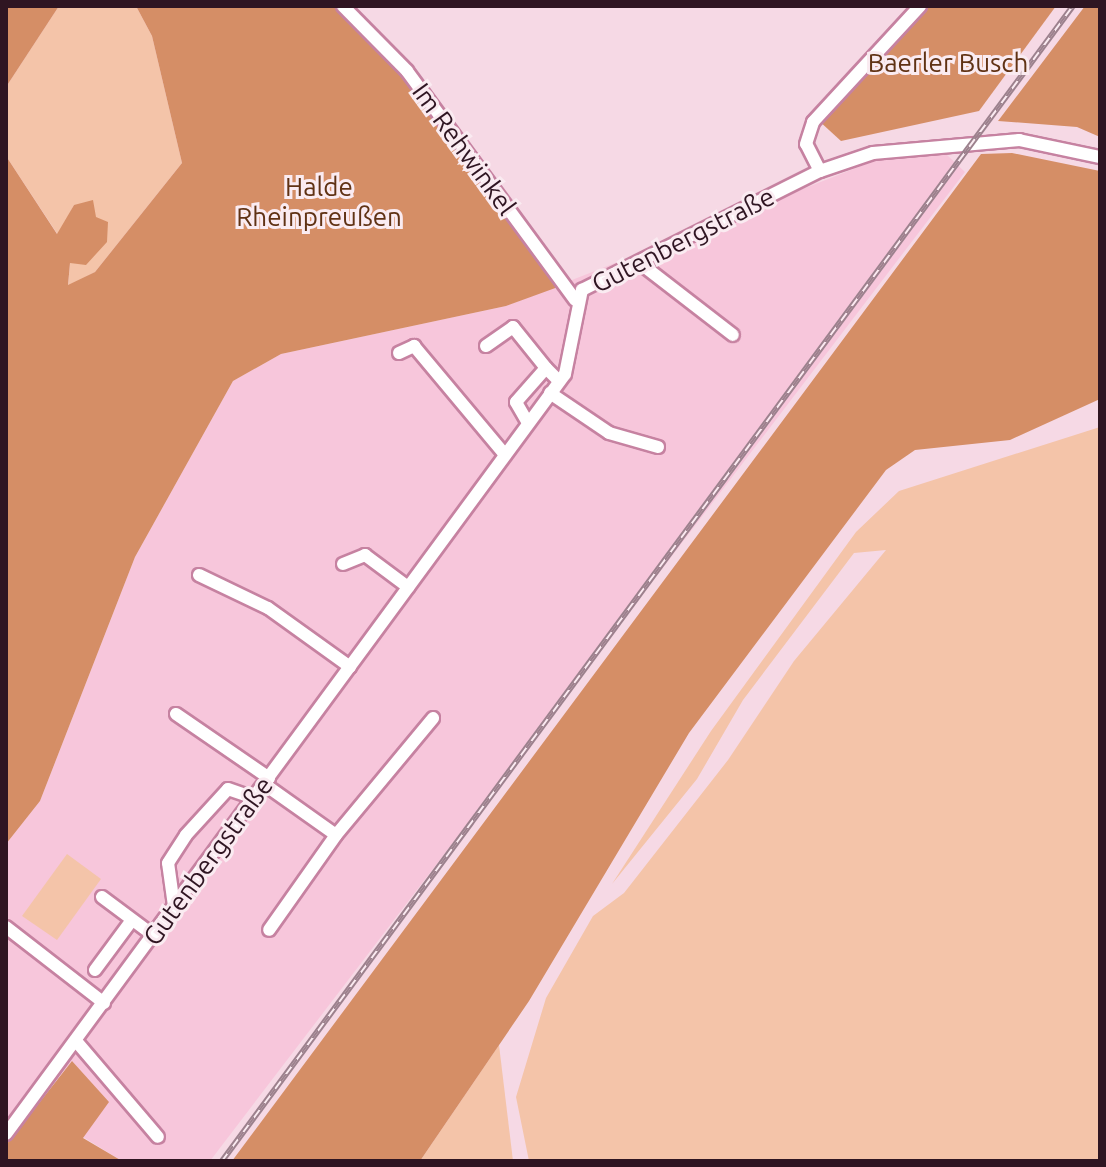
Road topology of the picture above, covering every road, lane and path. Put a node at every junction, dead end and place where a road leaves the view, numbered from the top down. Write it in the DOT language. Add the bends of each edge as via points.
graph roads {
  1 [pos="343,6"];
  2 [pos="920,6"];
  3 [pos="1100,157"];
  4 [pos="820,171"];
  5 [pos="641,264"];
  6 [pos="575,300"];
  7 [pos="733,335"];
  8 [pos="486,346"];
  9 [pos="399,353"];
  10 [pos="546,368"];
  11 [pos="559,381"];
  12 [pos="550,393"];
  13 [pos="528,423"];
  14 [pos="658,447"];
  15 [pos="505,455"];
  16 [pos="343,564"];
  17 [pos="199,575"];
  18 [pos="408,587"];
  19 [pos="350,667"];
  20 [pos="176,714"];
  21 [pos="433,718"];
  22 [pos="266,781"];
  23 [pos="254,798"];
  24 [pos="336,835"];
  25 [pos="102,897"];
  26 [pos="174,906"];
  27 [pos="132,920"];
  28 [pos="6,927"];
  29 [pos="269,930"];
  30 [pos="153,935"];
  31 [pos="95,970"];
  32 [pos="104,1003"];
  33 [pos="76,1041"];
  34 [pos="6,1134"];
  35 [pos="158,1137"];
  1 -- 6 [label="street, Im Rehwinkel" via="407,71"];
  2 -- 4 [label="street" via="813,122 806,144"];
  3 -- 4 [label="street, Gutenbergstraße" via="984,140 908,146"];
  4 -- 5 [label="street, Gutenbergstraße"];
  5 -- 6 [label="street, Gutenbergstraße"];
  5 -- 7 [label="street"];
  6 -- 11 [label="street, Gutenbergstraße" via="573,356"];
  8 -- 10 [label="street" via="513,327"];
  9 -- 15 [label="street" via="414,346"];
  10 -- 11 [label="street"];
  10 -- 13 [label="street" via="516,402"];
  11 -- 12 [label="street, Gutenbergstraße"];
  12 -- 13 [label="street, Gutenbergstraße"];
  12 -- 14 [label="street" via="609,433"];
  13 -- 15 [label="street, Gutenbergstraße"];
  15 -- 18 [label="street, Gutenbergstraße"];
  16 -- 18 [label="street" via="365,555"];
  17 -- 19 [label="street" via="268,608"];
  18 -- 19 [label="street, Gutenbergstraße"];
  19 -- 22 [label="street, Gutenbergstraße"];
  20 -- 22 [label="street"];
  21 -- 24 [label="street"];
  22 -- 23 [label="street, Gutenbergstraße"];
  22 -- 24 [label="street"];
  23 -- 26 [label="street, Gutenbergstraße"];
  23 -- 26 [label="street" via="228,789 186,835 168,863"];
  24 -- 29 [label="street"];
  25 -- 27 [label="street"];
  26 -- 30 [label="street, Gutenbergstraße"];
  27 -- 30 [label="street"];
  27 -- 31 [label="street"];
  28 -- 32 [label="street"];
  30 -- 32 [label="street, Gutenbergstraße"];
  32 -- 33 [label="street, Gutenbergstraße"];
  33 -- 34 [label="street, Gutenbergstraße"];
  33 -- 35 [label="street"];
}
